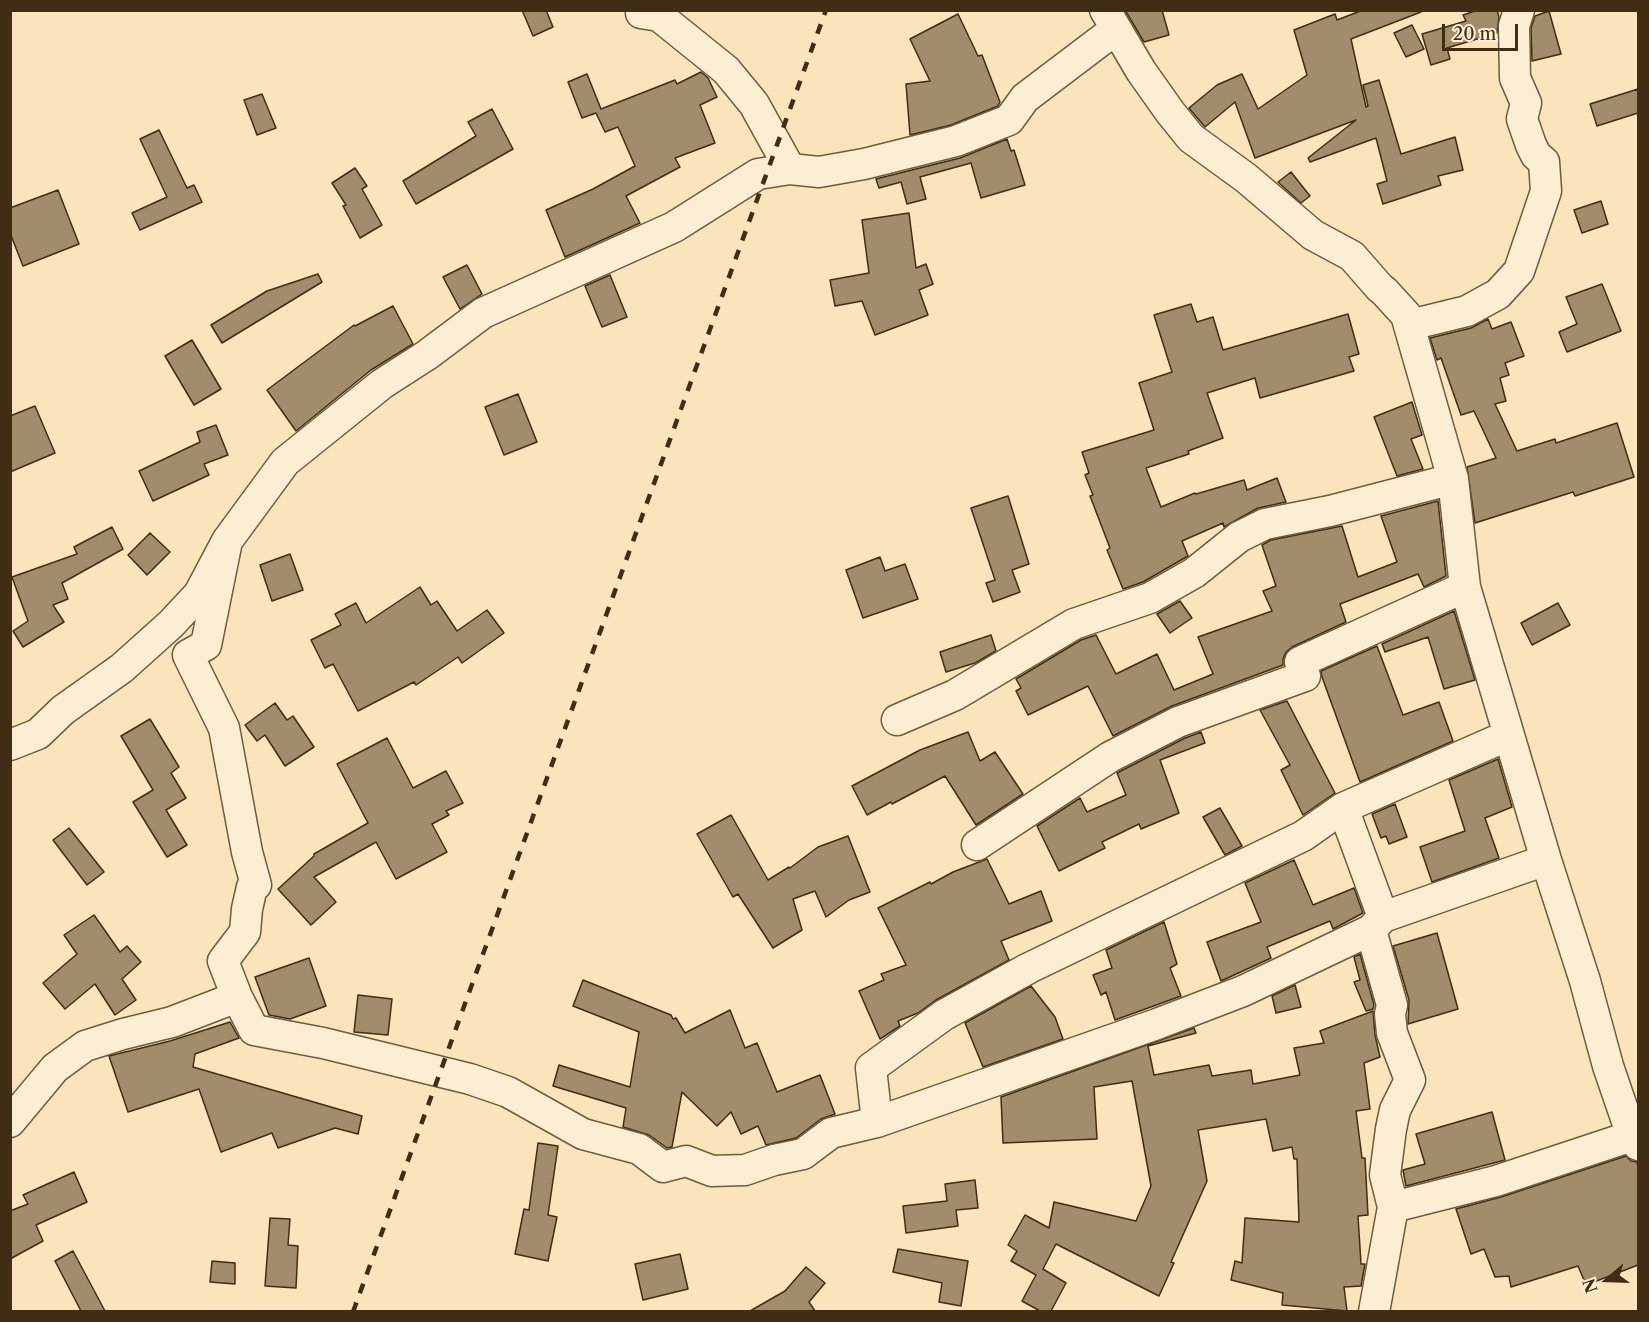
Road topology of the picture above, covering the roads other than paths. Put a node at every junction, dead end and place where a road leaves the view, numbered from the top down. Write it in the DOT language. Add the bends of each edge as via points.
graph roads {
  1 [pos="1519,10"];
  2 [pos="641,13"];
  3 [pos="1110,20"];
  4 [pos="790,169"];
  5 [pos="1410,325"];
  6 [pos="1453,479"];
  7 [pos="227,541"];
  8 [pos="1465,587"];
  9 [pos="897,720"];
  10 [pos="1509,735"];
  11 [pos="10,745"];
  12 [pos="1343,808"];
  13 [pos="977,845"];
  14 [pos="1546,860"];
  15 [pos="1377,924"];
  16 [pos="237,997"];
  17 [pos="10,1122"];
  18 [pos="877,1122"];
  19 [pos="1635,1140"];
  20 [pos="1393,1207"];
  21 [pos="1374,1311"];
  1 -- 5 [label="street" via="1514,26 1515,78 1526,103 1522,120 1536,155 1544,162 1546,191 1519,271 1498,294 1467,311"];
  2 -- 4 [label="street" via="659,16 726,69 754,104"];
  3 -- 4 [label="street" via="1025,98 1009,120 956,141 864,164 819,172"];
  3 -- 5 [label="street" via="1191,138 1313,235 1352,256 1406,315"];
  4 -- 7 [label="street" via="758,174 674,227 483,313 381,384 285,462"];
  5 -- 6 [label="street"];
  6 -- 8 [label="street"];
  6 -- 9 [label="street" via="1265,524 1239,537 1194,573 1150,598 1074,624 955,695"];
  7 -- 11 [label="street" via="199,594 171,624 38,734"];
  7 -- 16 [label="street" via="206,645 188,655 224,728 255,885 245,932 223,961"];
  8 -- 10 [label="street"];
  8 -- 13 [label="street" via="1300,662 1305,676 1178,722 1110,757"];
  10 -- 12 [label="street"];
  10 -- 14 [label="street"];
  12 -- 15 [label="street"];
  12 -- 18 [label="street" via="1303,836 1029,968 944,1015 871,1068"];
  14 -- 15 [label="street"];
  14 -- 19 [label="street" via="1608,1066"];
  15 -- 18 [label="street" via="1243,991"];
  15 -- 20 [label="street" via="1392,1005 1392,1033 1410,1080 1395,1110 1385,1175"];
  16 -- 17 [label="street" via="172,1022 85,1046 55,1068"];
  16 -- 18 [label="street" via="254,1030 470,1079 508,1092 583,1134 639,1149 663,1167 686,1161 712,1171 745,1170 803,1154 831,1133"];
  19 -- 20 [label="street"];
  20 -- 21 [label="street"];
}
